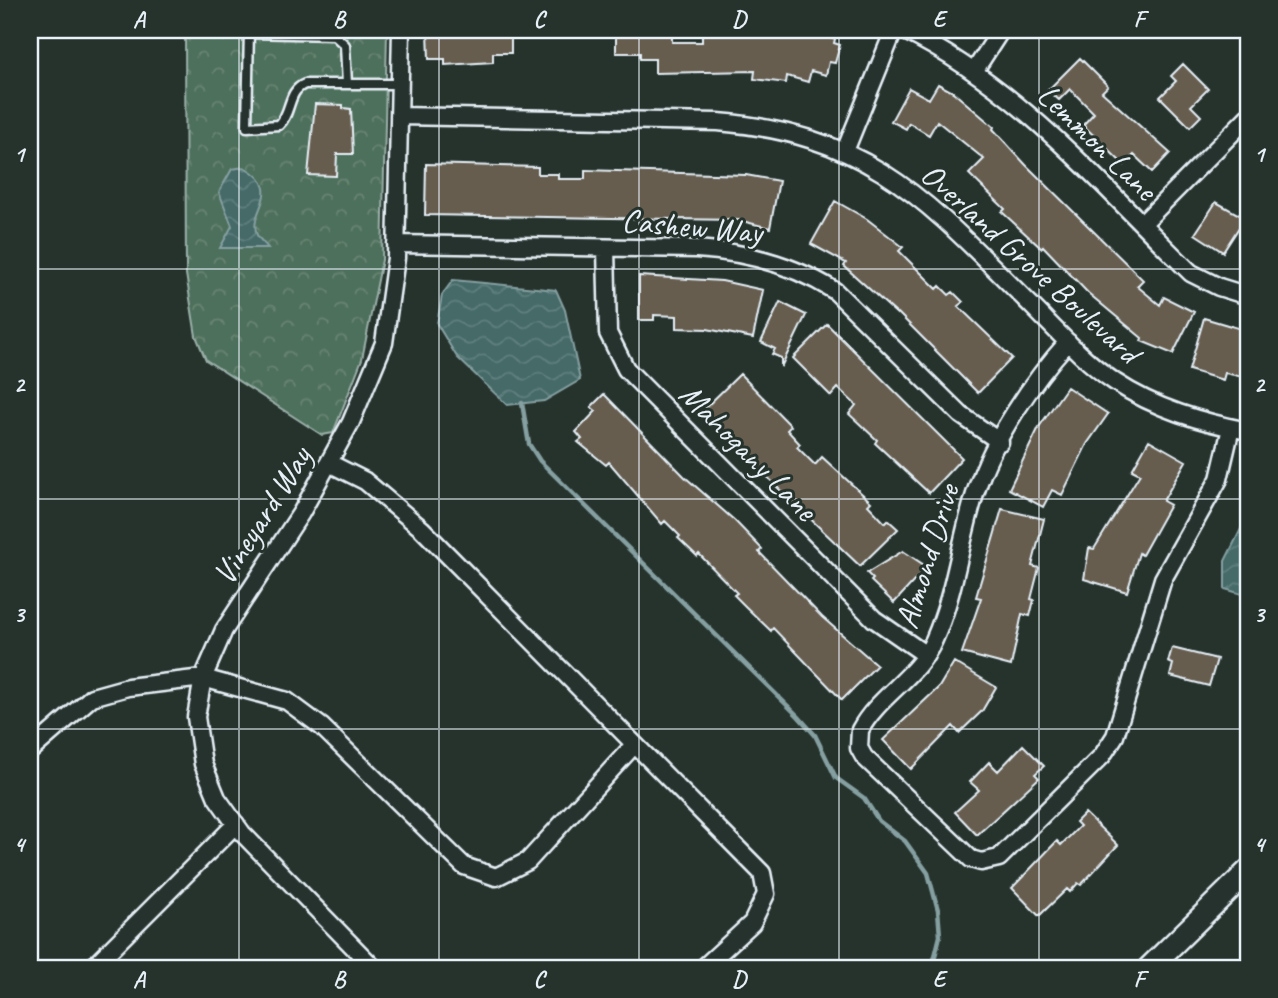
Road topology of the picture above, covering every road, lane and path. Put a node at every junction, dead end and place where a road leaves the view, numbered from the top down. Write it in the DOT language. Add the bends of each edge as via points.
graph roads {
  1 [pos="401,30"];
  2 [pos="894,30"];
  3 [pos="903,30"];
  4 [pos="1001,30"];
  5 [pos="249,32"];
  6 [pos="975,70"];
  7 [pos="347,84"];
  8 [pos="400,84"];
  9 [pos="399,116"];
  10 [pos="1248,117"];
  11 [pos="845,151"];
  12 [pos="1142,224"];
  13 [pos="396,244"];
  14 [pos="606,248"];
  15 [pos="1248,296"];
  16 [pos="1068,342"];
  17 [pos="1231,428"];
  18 [pos="1248,431"];
  19 [pos="1000,442"];
  20 [pos="329,463"];
  21 [pos="926,655"];
  22 [pos="203,678"];
  23 [pos="633,746"];
  24 [pos="30,751"];
  25 [pos="236,824"];
  26 [pos="1248,871"];
  27 [pos="371,967"];
  28 [pos="92,968"];
  29 [pos="703,968"];
  30 [pos="1149,968"];
  1 -- 8 [label="street, Vineyard Way"];
  2 -- 11 [label="street"];
  3 -- 6 [label="street, Lemmon Lane"];
  4 -- 6 [label="street"];
  5 -- 7 [label="lane" via="334,35 345,45"];
  5 -- 7 [label="lane" via="247,127 279,125 286,119 297,87"];
  6 -- 12 [label="street, Lemmon Lane" via="1014,100"];
  7 -- 8 [label="lane"];
  8 -- 9 [label="street, Vineyard Way"];
  9 -- 11 [label="street, Overland Grove Boulevard" via="718,122 780,131"];
  9 -- 13 [label="street, Vineyard Way"];
  10 -- 12 [label="street"];
  11 -- 16 [label="street, Overland Grove Boulevard" via="895,178 933,208"];
  12 -- 15 [label="street, Lemmon Lane" via="1191,272"];
  13 -- 14 [label="street, Cashew Way"];
  13 -- 20 [label="street, Vineyard Way" via="384,343"];
  14 -- 19 [label="street, Cashew Way" via="745,254 817,280 851,305 972,424"];
  14 -- 21 [label="street, Mahogany Lane" via="608,333 626,369 874,620"];
  16 -- 17 [label="street, Overland Grove Boulevard" via="1115,381 1149,401 1189,418"];
  16 -- 19 [label="street, Almond Drive" via="1031,384"];
  17 -- 18 [label="street, Overland Grove Boulevard"];
  17 -- 21 [label="street, Almond Drive" via="1219,480 1163,579 1119,726 1102,756 999,858 981,862 963,854 864,757 858,740 864,722"];
  19 -- 21 [label="street, Almond Drive" via="981,478 942,618"];
  20 -- 22 [label="street, Vineyard Way" via="224,630"];
  20 -- 23 [label="street" via="365,481 422,529"];
  22 -- 23 [label="street" via="287,701 322,727 464,866 496,877 528,861"];
  22 -- 24 [label="street" via="92,697"];
  22 -- 25 [label="street, Vineyard Way" via="196,718 203,764 217,798"];
  23 -- 29 [label="street" via="762,873 766,894 752,923"];
  25 -- 27 [label="street, Vineyard Way"];
  25 -- 28 [label="street"];
  26 -- 30 [label="main road"];
}
